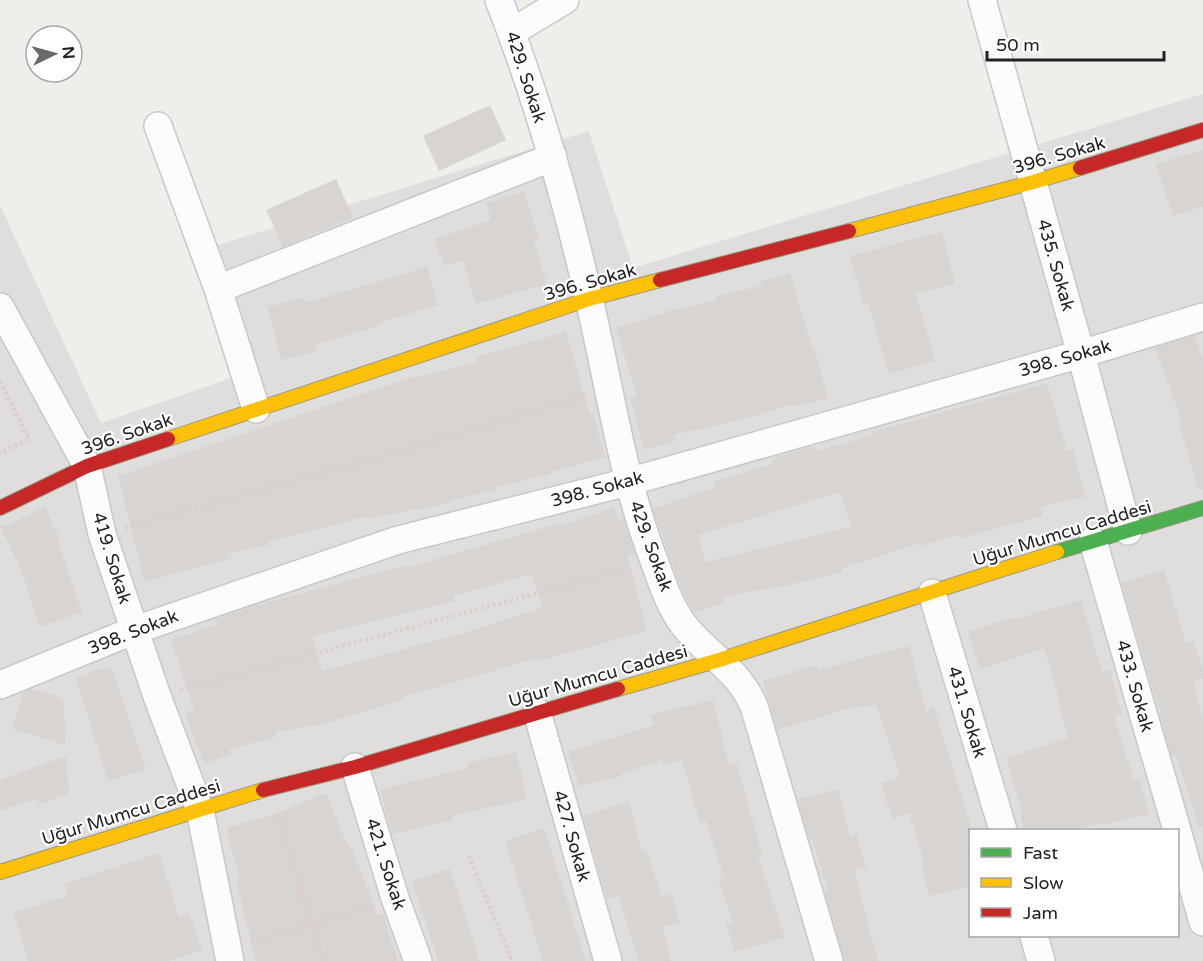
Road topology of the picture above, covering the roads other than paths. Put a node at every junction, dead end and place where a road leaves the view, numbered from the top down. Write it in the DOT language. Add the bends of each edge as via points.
graph roads {
  1 [pos="499,0"];
  2 [pos="565,0"];
  3 [pos="982,0"];
  4 [pos="512,32"];
  5 [pos="158,126"];
  6 [pos="1203,130"];
  7 [pos="553,158"];
  8 [pos="1033,182"];
  9 [pos="218,289"];
  10 [pos="589,299"];
  11 [pos="0,307"];
  12 [pos="1203,317"];
  13 [pos="1081,354"];
  14 [pos="256,409"];
  15 [pos="87,466"];
  16 [pos="628,482"];
  17 [pos="0,508"];
  18 [pos="1203,508"];
  19 [pos="1128,531"];
  20 [pos="1093,541"];
  21 [pos="932,593"];
  22 [pos="135,630"];
  23 [pos="719,660"];
  24 [pos="0,685"];
  25 [pos="537,712"];
  26 [pos="355,767"];
  27 [pos="200,810"];
  28 [pos="1002,829"];
  29 [pos="1176,829"];
  30 [pos="1179,839"];
  31 [pos="0,872"];
  32 [pos="1203,922"];
  33 [pos="1034,937"];
  34 [pos="228,958"];
  35 [pos="418,961"];
  36 [pos="608,961"];
  37 [pos="829,961"];
  38 [pos="1041,961"];
  1 -- 4 [label="street, 429. Sokak"];
  2 -- 4 [label="street"];
  3 -- 8 [label="street, 435. Sokak"];
  4 -- 7 [label="street, 429. Sokak"];
  5 -- 9 [label="street"];
  6 -- 8 [label="street, 396. Sokak"];
  7 -- 9 [label="street"];
  7 -- 10 [label="street, 429. Sokak"];
  8 -- 10 [label="street, 396. Sokak"];
  8 -- 13 [label="street, 435. Sokak"];
  9 -- 14 [label="street"];
  10 -- 14 [label="street, 396. Sokak"];
  10 -- 16 [label="street, 429. Sokak"];
  11 -- 15 [label="street, 419. Sokak"];
  12 -- 13 [label="street, 398. Sokak"];
  13 -- 16 [label="street, 398. Sokak"];
  13 -- 19 [label="street, 435. Sokak"];
  14 -- 15 [label="street, 396. Sokak"];
  15 -- 17 [label="street, 396. Sokak"];
  15 -- 22 [label="street, 419. Sokak" via="102,534"];
  16 -- 22 [label="street, 398. Sokak" via="398,540"];
  16 -- 23 [label="street, 429. Sokak" via="671,603 683,624"];
  18 -- 19 [label="street, Uğur Mumcu Caddesi"];
  19 -- 20 [label="street, Uğur Mumcu Caddesi"];
  20 -- 21 [label="street, Uğur Mumcu Caddesi"];
  20 -- 29 [label="street, 433. Sokak"];
  21 -- 23 [label="street, Uğur Mumcu Caddesi"];
  21 -- 28 [label="street, 431. Sokak"];
  22 -- 24 [label="street, 398. Sokak"];
  22 -- 27 [label="street, 419. Sokak"];
  23 -- 25 [label="street, Uğur Mumcu Caddesi"];
  23 -- 37 [label="street, 429. Sokak" via="736,675 754,706"];
  25 -- 26 [label="street, Uğur Mumcu Caddesi"];
  25 -- 36 [label="street, 427. Sokak"];
  26 -- 27 [label="street, Uğur Mumcu Caddesi"];
  26 -- 35 [label="street, 421. Sokak"];
  27 -- 31 [label="street, Uğur Mumcu Caddesi"];
  27 -- 34 [label="street, 419. Sokak"];
  30 -- 32 [label="street, 433. Sokak"];
  33 -- 38 [label="street"];
}
